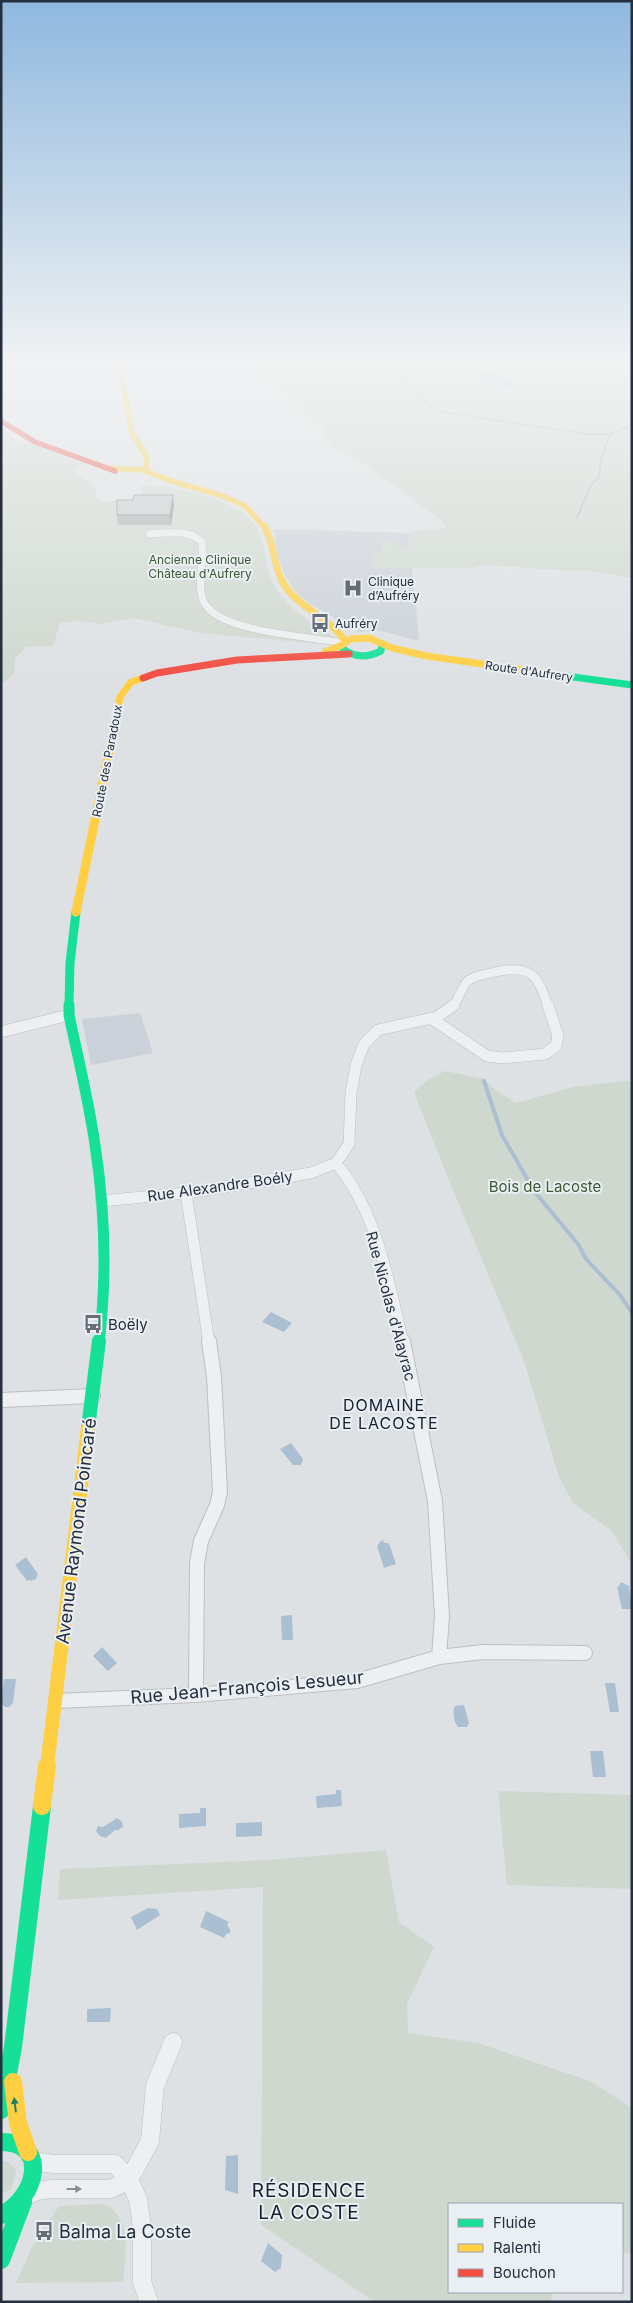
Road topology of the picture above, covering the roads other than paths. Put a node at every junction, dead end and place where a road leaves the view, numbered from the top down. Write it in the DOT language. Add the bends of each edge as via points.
graph roads {
  1 [pos="101,466"];
  2 [pos="143,466"];
  3 [pos="141,472"];
  4 [pos="150,534"];
  5 [pos="327,622"];
  6 [pos="363,637"];
  7 [pos="345,646"];
  8 [pos="380,649"];
  9 [pos="632,685"];
  10 [pos="69,1015"];
  11 [pos="432,1019"];
  12 [pos="1,1032"];
  13 [pos="336,1163"];
  14 [pos="186,1193"];
  15 [pos="101,1200"];
  16 [pos="93,1396"];
  17 [pos="1,1400"];
  18 [pos="585,1653"];
  19 [pos="438,1657"];
  20 [pos="196,1695"];
  21 [pos="56,1701"];
  22 [pos="173,2042"];
  23 [pos="13,2047"];
  24 [pos="1,2110"];
  25 [pos="1,2142"];
  26 [pos="30,2157"];
  27 [pos="130,2180"];
  28 [pos="25,2198"];
  29 [pos="1,2215"];
  30 [pos="1,2260"];
  31 [pos="149,2302"];
  1 -- 3 [label="main road"];
  2 -- 3 [label="main road"];
  3 -- 5 [label="main road" via="226,496 255,514 267,530 276,571 283,584 302,604"];
  4 -- 7 [label="street" via="188,534 202,542 203,598 214,614 246,627"];
  5 -- 6 [label="main road"];
  5 -- 7 [label="main road" via="342,635"];
  6 -- 7 [label="main road"];
  6 -- 8 [label="main road" via="375,639"];
  7 -- 8 [label="main road" via="367,657"];
  7 -- 10 [label="main road, Route des Paradoux" via="301,657 237,660 157,673 131,682 122,691 75,916"];
  8 -- 9 [label="main road, Route d'Aufrery"];
  10 -- 12 [label="street"];
  10 -- 15 [label="main road, Avenue Raymond Poincaré" via="95,1143"];
  11 -- 11 [label="street" via="457,1001 470,980 518,969 531,973 541,983 558,1041 545,1054 495,1057 480,1052"];
  11 -- 13 [label="street" via="389,1026 364,1043 350,1104 350,1142"];
  13 -- 14 [label="street, Rue Alexandre Boély" via="311,1173"];
  13 -- 19 [label="street, Rue Nicolas d'Alayrac" via="354,1184 370,1224 393,1301 426,1446 434,1492 438,1550 443,1639"];
  14 -- 15 [label="street, Rue Alexandre Boély"];
  14 -- 20 [label="street" via="214,1377 220,1492 201,1541 197,1563"];
  15 -- 16 [label="main road, Avenue Raymond Poincaré" via="104,1272"];
  16 -- 17 [label="street"];
  16 -- 21 [label="main road, Avenue Raymond Poincaré"];
  18 -- 19 [label="street, Rue Jean-François Lesueur" via="482,1652"];
  19 -- 20 [label="street, Rue Jean-François Lesueur" via="357,1681"];
  20 -- 21 [label="street, Rue Jean-François Lesueur"];
  21 -- 23 [label="main road, Avenue Raymond Poincaré"];
  22 -- 27 [label="street" via="155,2086 150,2141"];
  23 -- 24 [label="main road, Avenue Raymond Poincaré"];
  26 -- 23 [label="main road, Avenue Raymond Poincaré, one-way" via="18,2123"];
  25 -- 26 [label="main road" via="10,2140 20,2144"];
  26 -- 27 [label="street" via="54,2164 115,2164"];
  26 -- 28 [label="main road" via="32,2176"];
  28 -- 27 [label="street, one-way" via="37,2191 52,2189 112,2189"];
  27 -- 31 [label="street" via="138,2199 142,2227 142,2282"];
  28 -- 29 [label="main road" via="17,2208"];
  28 -- 30 [label="main road"];
}
